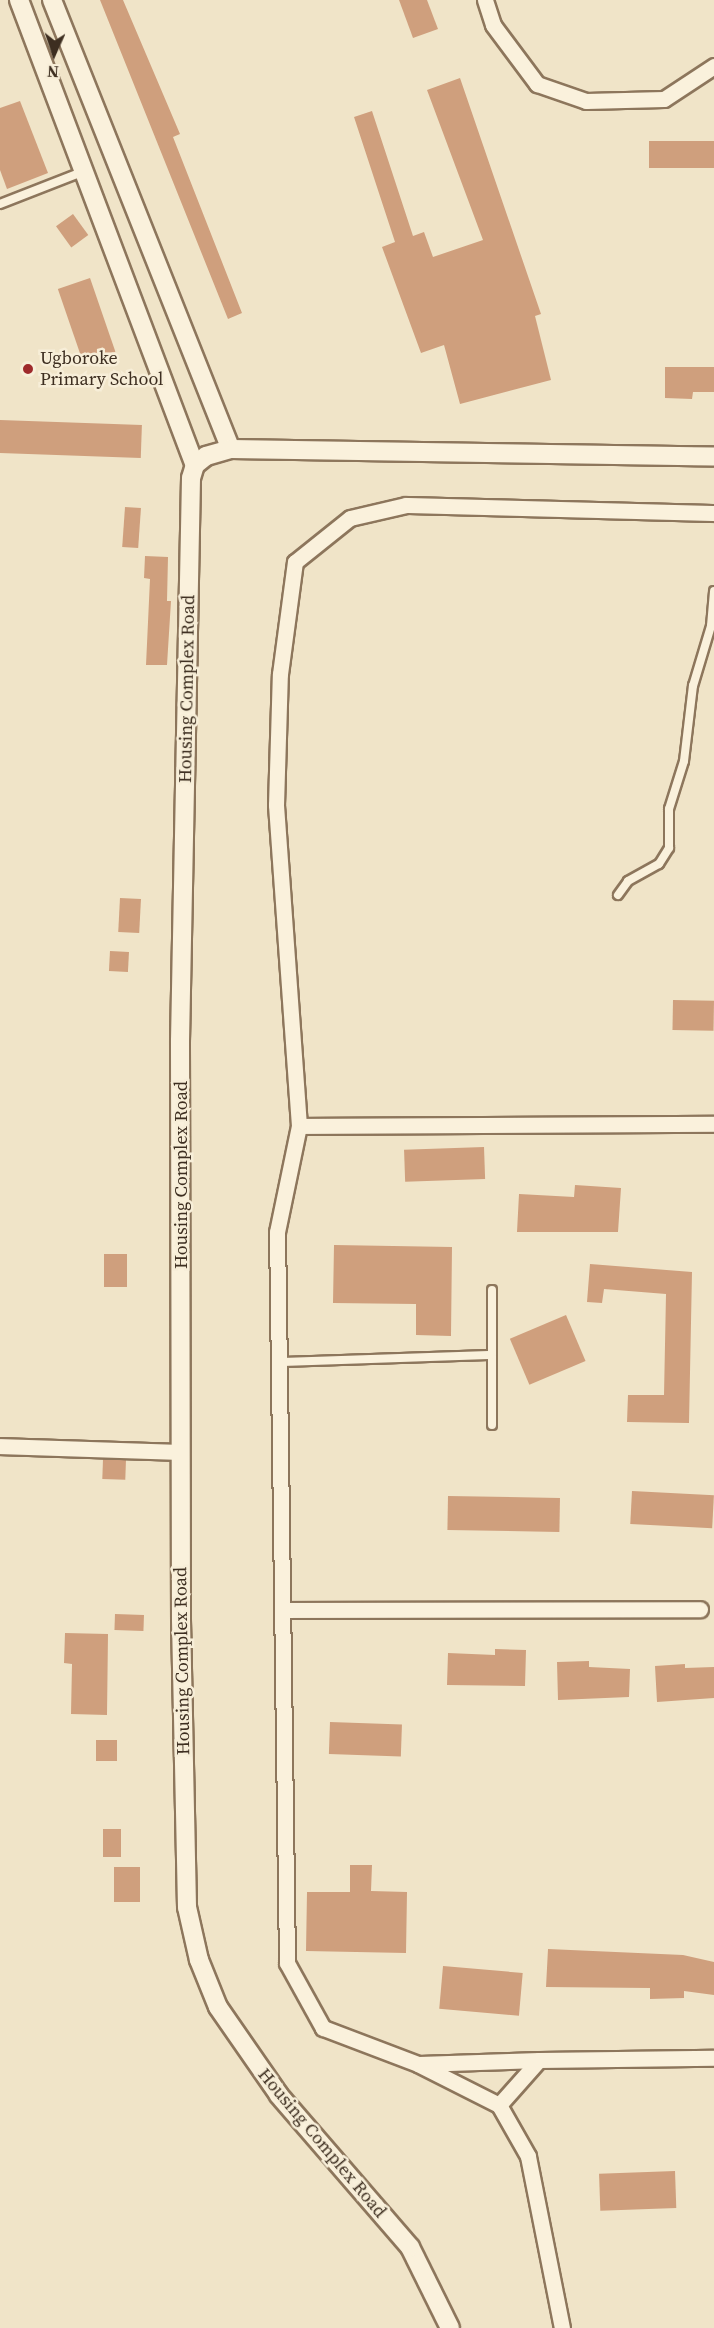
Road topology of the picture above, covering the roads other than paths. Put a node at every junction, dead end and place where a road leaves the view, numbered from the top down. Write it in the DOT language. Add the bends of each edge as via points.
graph roads {
  1 [pos="19,0"];
  2 [pos="52,0"];
  3 [pos="485,0"];
  4 [pos="714,66"];
  5 [pos="82,172"];
  6 [pos="0,204"];
  7 [pos="231,449"];
  8 [pos="714,457"];
  9 [pos="195,465"];
  10 [pos="714,513"];
  11 [pos="714,591"];
  12 [pos="618,895"];
  13 [pos="714,1124"];
  14 [pos="299,1126"];
  15 [pos="492,1290"];
  16 [pos="492,1355"];
  17 [pos="279,1362"];
  18 [pos="492,1425"];
  19 [pos="0,1446"];
  20 [pos="181,1452"];
  21 [pos="700,1609"];
  22 [pos="282,1610"];
  23 [pos="714,2058"];
  24 [pos="539,2060"];
  25 [pos="418,2064"];
  26 [pos="499,2105"];
  27 [pos="450,2328"];
  28 [pos="562,2328"];
  1 -- 5 [label="street"];
  2 -- 7 [label="street"];
  3 -- 4 [label="street" via="493,25 537,84 586,101 664,99"];
  5 -- 6 [label="lane"];
  5 -- 9 [label="street"];
  7 -- 8 [label="street"];
  7 -- 9 [label="street" via="213,453"];
  9 -- 20 [label="street, Housing Complex Road" via="190,478 180,1041"];
  10 -- 14 [label="street" via="406,505 350,518 295,562 280,674 276,805"];
  11 -- 12 [label="lane" via="711,626 693,686 684,761 669,809 669,848 659,864 628,881"];
  13 -- 14 [label="street"];
  14 -- 17 [label="street" via="277,1232"];
  15 -- 16 [label="lane"];
  16 -- 17 [label="lane"];
  16 -- 18 [label="lane"];
  17 -- 22 [label="street"];
  19 -- 20 [label="street"];
  20 -- 27 [label="street, Housing Complex Road" via="184,1845 188,1908 199,1960 218,2007 279,2095 410,2247"];
  21 -- 22 [label="street"];
  22 -- 25 [label="street" via="287,1963 323,2028"];
  23 -- 24 [label="street"];
  24 -- 25 [label="street"];
  24 -- 26 [label="street"];
  25 -- 26 [label="street"];
  26 -- 28 [label="street" via="528,2156"];
}
